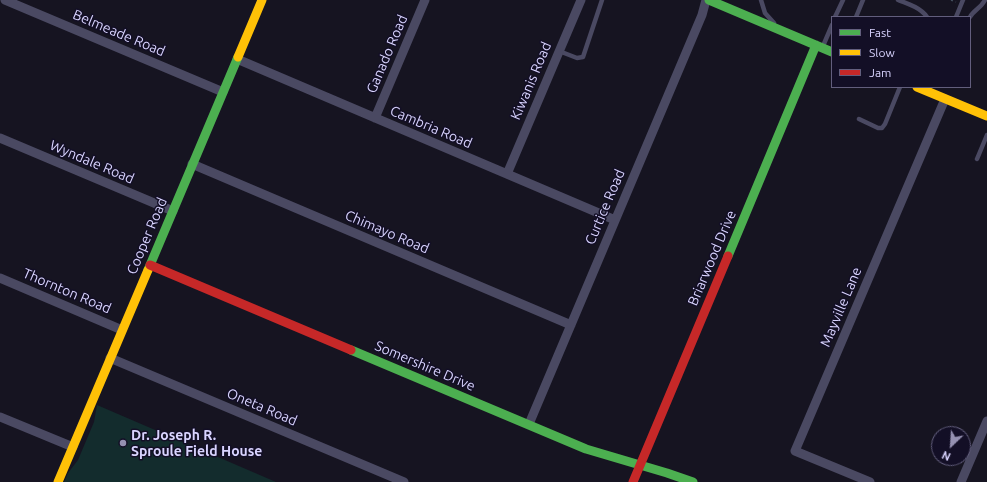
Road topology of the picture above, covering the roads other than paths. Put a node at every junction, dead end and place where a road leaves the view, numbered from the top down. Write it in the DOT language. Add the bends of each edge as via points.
graph roads {
  1 [pos="5,0"];
  2 [pos="262,0"];
  3 [pos="425,0"];
  4 [pos="581,0"];
  5 [pos="602,0"];
  6 [pos="707,0"];
  7 [pos="761,0"];
  8 [pos="843,0"];
  9 [pos="863,0"];
  10 [pos="898,0"];
  11 [pos="963,0"];
  12 [pos="985,0"];
  13 [pos="835,16"];
  14 [pos="856,16"];
  15 [pos="926,16"];
  16 [pos="956,16"];
  17 [pos="971,16"];
  18 [pos="831,27"];
  19 [pos="778,29"];
  20 [pos="819,46"];
  21 [pos="559,51"];
  22 [pos="831,52"];
  23 [pos="237,59"];
  24 [pos="900,88"];
  25 [pos="923,88"];
  26 [pos="223,92"];
  27 [pos="941,95"];
  28 [pos="987,116"];
  29 [pos="375,118"];
  30 [pos="859,119"];
  31 [pos="987,135"];
  32 [pos="0,138"];
  33 [pos="977,159"];
  34 [pos="192,164"];
  35 [pos="507,174"];
  36 [pos="173,211"];
  37 [pos="615,220"];
  38 [pos="150,265"];
  39 [pos="0,278"];
  40 [pos="570,325"];
  41 [pos="122,330"];
  42 [pos="110,358"];
  43 [pos="0,417"];
  44 [pos="987,421"];
  45 [pos="529,424"];
  46 [pos="73,447"];
  47 [pos="640,466"];
  48 [pos="60,481"];
  49 [pos="404,482"];
  50 [pos="633,482"];
  51 [pos="693,482"];
  52 [pos="870,482"];
  53 [pos="961,482"];
  1 -- 26 [label="street, Belmeade Road"];
  2 -- 23 [label="street, Cooper Road"];
  3 -- 29 [label="street, Ganado Road"];
  4 -- 21 [label="street, Kiwanis Road"];
  5 -- 21 [label="lane" via="584,56 577,58"];
  6 -- 19 [label="street"];
  6 -- 37 [label="street, Curtice Road"];
  7 -- 19 [label="lane" via="765,13"];
  8 -- 13 [label="lane"];
  9 -- 14 [label="lane"];
  10 -- 15 [label="lane" via="918,8"];
  11 -- 16 [label="lane"];
  12 -- 17 [label="lane"];
  18 -- 20 [label="lane"];
  19 -- 20 [label="street"];
  20 -- 22 [label="street"];
  20 -- 47 [label="street, Briarwood Drive"];
  21 -- 35 [label="street, Kiwanis Road"];
  23 -- 26 [label="street, Cooper Road"];
  23 -- 29 [label="street, Cambria Road"];
  24 -- 30 [label="lane" via="882,128"];
  25 -- 27 [label="street"];
  26 -- 34 [label="street, Cooper Road"];
  27 -- 28 [label="street"];
  27 -- 52 [label="street, Mayville Lane" via="795,451"];
  29 -- 35 [label="street, Cambria Road"];
  31 -- 33 [label="lane"];
  32 -- 36 [label="street, Wyndale Road"];
  34 -- 36 [label="street, Cooper Road"];
  34 -- 40 [label="street, Chimayo Road"];
  35 -- 37 [label="street, Cambria Road"];
  36 -- 38 [label="street, Cooper Road"];
  37 -- 40 [label="street, Curtice Road"];
  38 -- 41 [label="street, Cooper Road"];
  38 -- 45 [label="street, Somershire Drive"];
  39 -- 41 [label="street, Thornton Road"];
  40 -- 45 [label="street, Curtice Road"];
  41 -- 42 [label="street, Cooper Road"];
  42 -- 46 [label="street, Cooper Road"];
  42 -- 49 [label="street, Oneta Road"];
  43 -- 46 [label="street"];
  44 -- 53 [label="street"];
  45 -- 47 [label="street, Somershire Drive" via="586,449"];
  46 -- 48 [label="street, Cooper Road"];
  47 -- 50 [label="street, Briarwood Drive"];
  47 -- 51 [label="street, Somershire Drive" via="674,474"];
}
